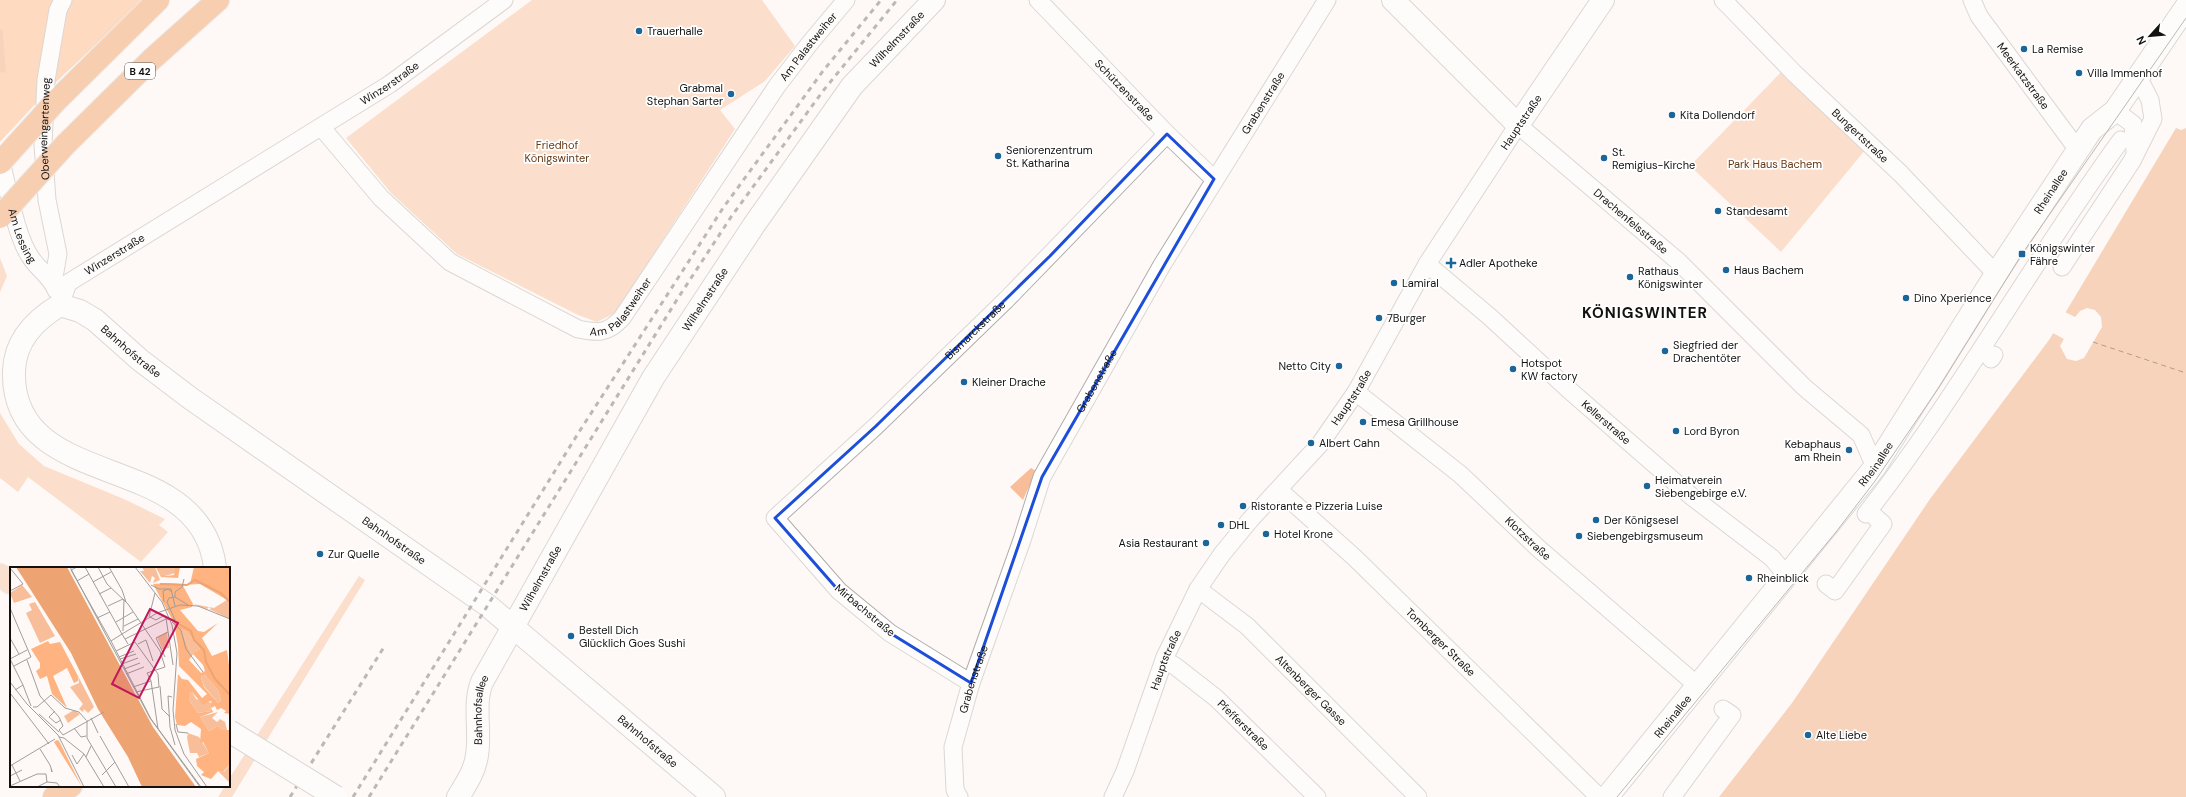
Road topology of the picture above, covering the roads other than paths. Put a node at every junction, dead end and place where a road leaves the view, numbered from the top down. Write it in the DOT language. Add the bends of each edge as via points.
graph roads {
  1 [pos="63,0"];
  2 [pos="158,0"];
  3 [pos="218,0"];
  4 [pos="504,0"];
  5 [pos="846,0"];
  6 [pos="934,0"];
  7 [pos="1038,0"];
  8 [pos="1327,0"];
  9 [pos="1393,0"];
  10 [pos="1603,0"];
  11 [pos="1723,0"];
  12 [pos="1972,0"];
  13 [pos="2186,7"];
  14 [pos="2138,77"];
  15 [pos="2115,110"];
  16 [pos="1518,125"];
  17 [pos="322,128"];
  18 [pos="1167,134"];
  19 [pos="2121,140"];
  20 [pos="2078,150"];
  21 [pos="2135,152"];
  22 [pos="0,158"];
  23 [pos="0,163"];
  24 [pos="1214,179"];
  25 [pos="0,217"];
  26 [pos="1427,264"];
  27 [pos="2062,267"];
  28 [pos="1996,274"];
  29 [pos="53,282"];
  30 [pos="60,305"];
  31 [pos="1356,392"];
  32 [pos="1886,472"];
  33 [pos="1279,490"];
  34 [pos="775,518"];
  35 [pos="215,567"];
  36 [pos="0,575"];
  37 [pos="1787,576"];
  38 [pos="10,582"];
  39 [pos="1826,584"];
  40 [pos="1198,589"];
  41 [pos="510,623"];
  42 [pos="1164,660"];
  43 [pos="971,683"];
  44 [pos="1698,686"];
  45 [pos="1730,714"];
  46 [pos="230,732"];
  47 [pos="70,787"];
  48 [pos="1310,795"];
  49 [pos="54,797"];
  50 [pos="336,797"];
  51 [pos="458,797"];
  52 [pos="714,797"];
  53 [pos="959,797"];
  54 [pos="1113,797"];
  55 [pos="1418,797"];
  56 [pos="1600,797"];
  57 [pos="1607,797"];
  58 [pos="1672,797"];
  1 -- 29 [label="street, Oberweingartenweg" via="58,10 46,80 43,145 47,200 58,254"];
  2 -- 23 [label="highway, bridge" via="56,101"];
  3 -- 25 [label="highway, B 42, bridge" via="151,60 64,146"];
  4 -- 17 [label="street, Winzerstraße" via="390,84"];
  5 -- 17 [label="street, Am Palastweiher" via="777,86 622,318 612,328 596,332 578,329 450,262 381,198"];
  6 -- 41 [label="street, Wilhelmstraße" via="852,86 754,225 653,378"];
  7 -- 18 [label="street, Schützenstraße"];
  8 -- 24 [label="street, Grabenstraße"];
  9 -- 16 [label="street, Drachenfelsstraße"];
  10 -- 16 [label="street, Hauptstraße"];
  11 -- 28 [label="street, Bungertstraße" via="1794,73 1901,174"];
  12 -- 20 [label="street, Meerkatzstraße" via="1979,16"];
  13 -- 14 [label="street, Rheinallee"];
  14 -- 15 [label="street, Rheinallee"];
  14 -- 21 [label="street" via="2150,100 2153,119"];
  15 -- 20 [label="street, Rheinallee" via="2092,129"];
  15 -- 21 [label="street" via="2133,124"];
  16 -- 26 [label="street, Hauptstraße"];
  16 -- 32 [label="street, Drachenfelsstraße" via="1679,262 1805,388 1861,435"];
  17 -- 30 [label="street, Winzerstraße" via="68,283"];
  18 -- 24 [label="street, Schützenstraße"];
  18 -- 34 [label="street, Bismarckstraße" via="1006,300 876,426"];
  19 -- 32 [label="street, Rheinallee" via="2084,191 1945,406"];
  20 -- 28 [label="street, Rheinallee"];
  21 -- 27 [label="street" via="2132,161"];
  22 -- 29 [label="street, Am Lessing" via="20,234 31,258"];
  24 -- 43 [label="street, Grabenstraße" via="1042,476"];
  26 -- 31 [label="street, Hauptstraße"];
  26 -- 37 [label="street, Kellerstraße" via="1691,496 1772,558"];
  28 -- 32 [label="street, Rheinallee"];
  29 -- 30 [label="street, Am Lessing"];
  30 -- 35 [label="street" via="32,326 21,341 14,364 14,381 24,418 41,436 63,452 131,479 172,499 200,525 208,538"];
  30 -- 41 [label="street, Bahnhofstraße" via="80,311 95,320 140,360 190,398"];
  31 -- 33 [label="street, Hauptstraße" via="1320,444"];
  31 -- 44 [label="street, Klotzstraße" via="1461,475 1538,548"];
  32 -- 37 [label="street, Rheinallee"];
  32 -- 39 [label="street" via="1871,515 1883,524 1835,591"];
  33 -- 40 [label="street, Hauptstraße" via="1222,554"];
  33 -- 56 [label="street, Tomberger Straße" via="1354,558"];
  34 -- 43 [label="street, Mirbachstraße" via="839,590 890,633"];
  36 -- 38 [label="main road"];
  37 -- 44 [label="street, Rheinallee"];
  40 -- 42 [label="street, Hauptstraße"];
  40 -- 55 [label="street, Altenberger Gasse" via="1247,626"];
  41 -- 51 [label="street, Bahnhofsallee" via="478,692 477,756 472,772"];
  41 -- 52 [label="street, Bahnhofstraße"];
  42 -- 48 [label="street, Pfefferstraße" via="1216,698"];
  42 -- 54 [label="street, Hauptstraße" via="1125,772"];
  43 -- 53 [label="street, Grabenstraße" via="953,747 955,790"];
  44 -- 57 [label="street, Rheinallee"];
  45 -- 58 [label="street"];
  46 -- 50 [label="street, bridge"];
  47 -- 49 [label="highway"];
}
